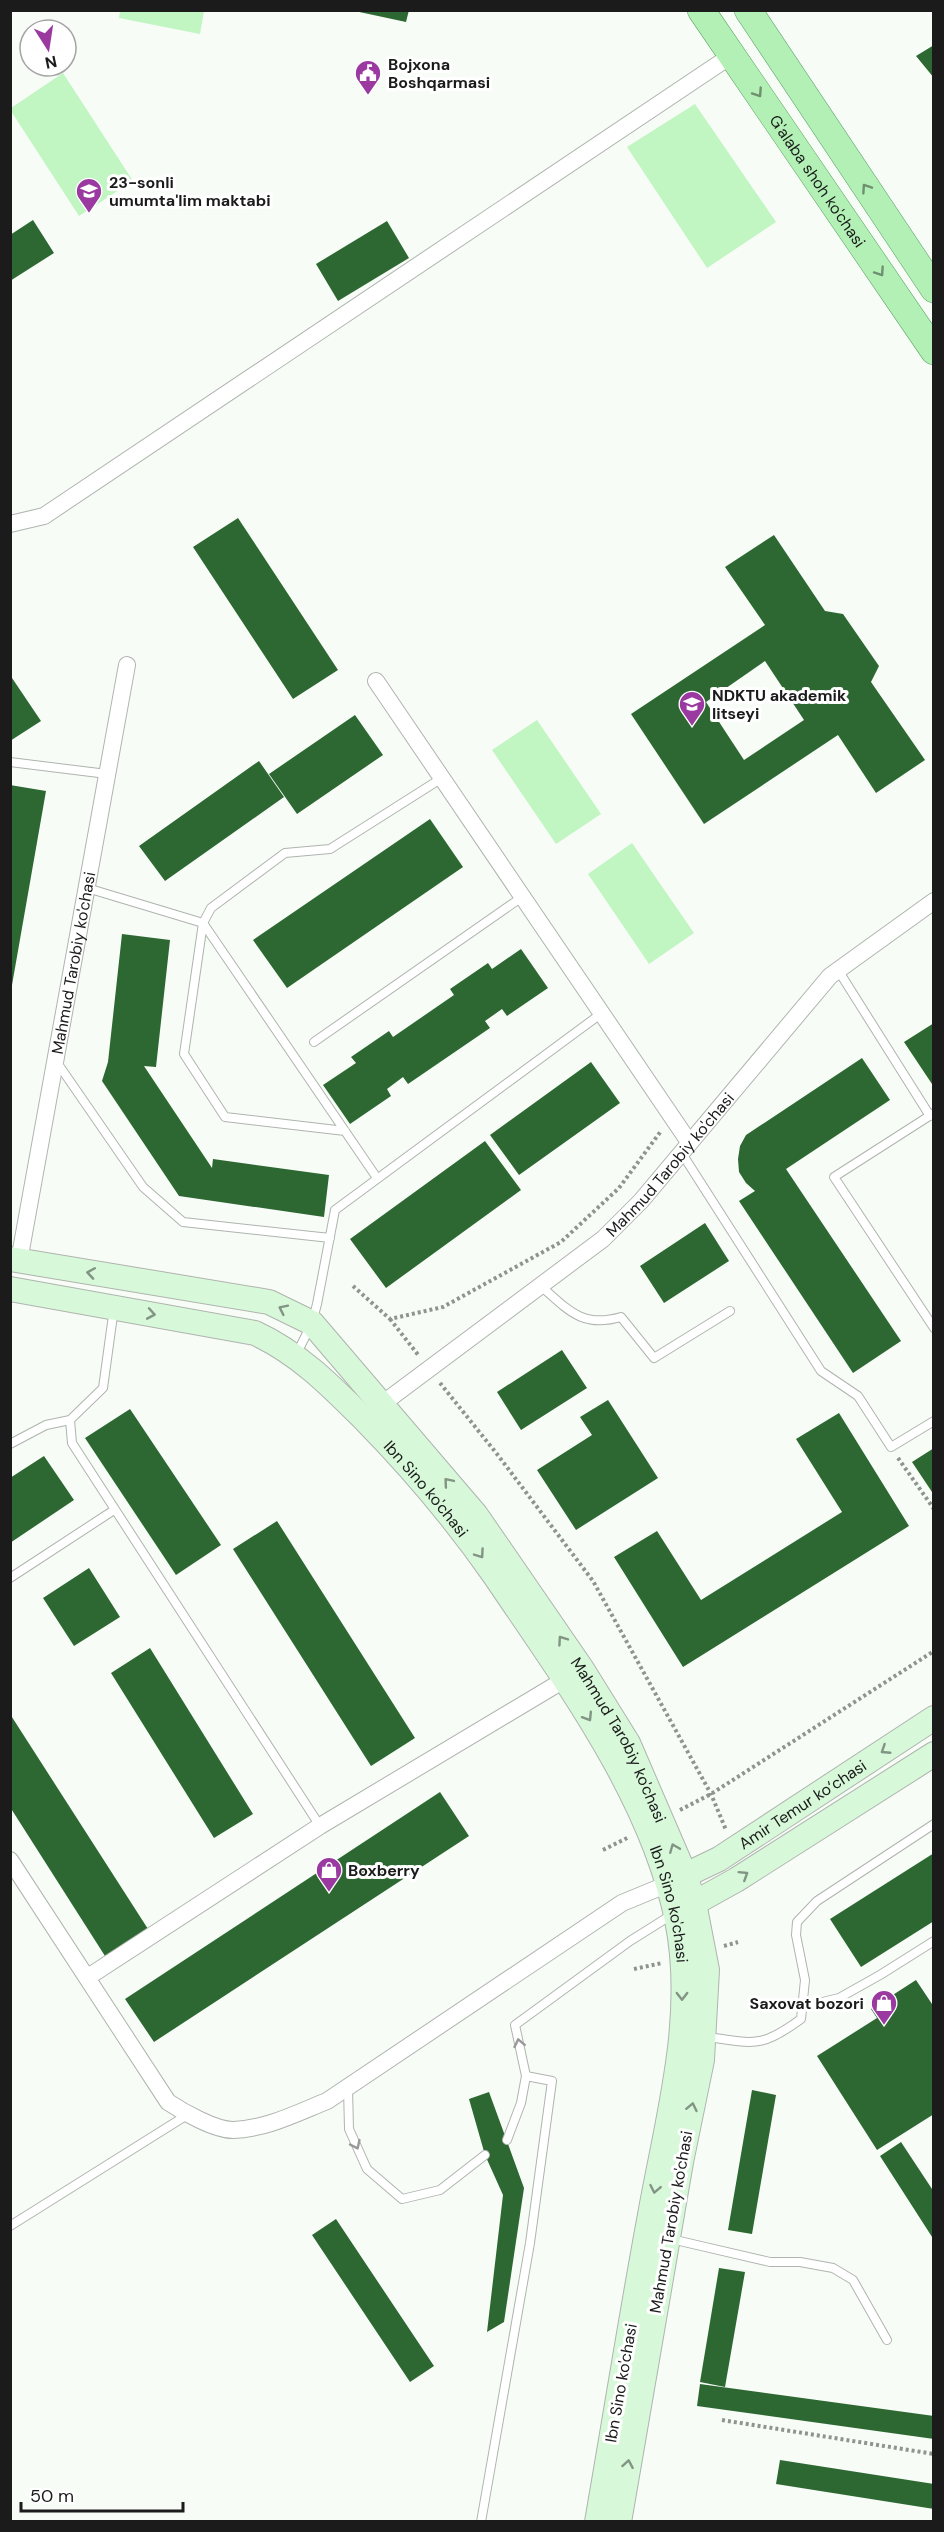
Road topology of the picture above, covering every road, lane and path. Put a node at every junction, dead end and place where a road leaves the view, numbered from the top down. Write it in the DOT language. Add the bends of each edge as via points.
graph roads {
  1 [pos="701,10"];
  2 [pos="748,10"];
  3 [pos="732,55"];
  4 [pos="933,290"];
  5 [pos="933,351"];
  6 [pos="10,524"];
  7 [pos="127,665"];
  8 [pos="376,681"];
  9 [pos="10,762"];
  10 [pos="107,774"];
  11 [pos="442,778"];
  12 [pos="87,888"];
  13 [pos="522,897"];
  14 [pos="933,901"];
  15 [pos="203,923"];
  16 [pos="838,970"];
  17 [pos="602,1013"];
  18 [pos="314,1042"];
  19 [pos="56,1060"];
  20 [pos="932,1114"];
  21 [pos="672,1116"];
  22 [pos="345,1131"];
  23 [pos="685,1147"];
  24 [pos="377,1178"];
  25 [pos="330,1238"];
  26 [pos="15,1260"];
  27 [pos="352,1286"];
  28 [pos="542,1287"];
  29 [pos="10,1289"];
  30 [pos="114,1308"];
  31 [pos="730,1311"];
  32 [pos="390,1319"];
  33 [pos="312,1323"];
  34 [pos="933,1328"];
  35 [pos="295,1356"];
  36 [pos="429,1369"];
  37 [pos="382,1404"];
  38 [pos="364,1419"];
  39 [pos="70,1420"];
  40 [pos="933,1421"];
  41 [pos="10,1444"];
  42 [pos="891,1447"];
  43 [pos="933,1509"];
  44 [pos="114,1510"];
  45 [pos="10,1578"];
  46 [pos="933,1651"];
  47 [pos="573,1674"];
  48 [pos="933,1718"];
  49 [pos="933,1754"];
  50 [pos="711,1794"];
  51 [pos="933,1824"];
  52 [pos="320,1826"];
  53 [pos="734,1849"];
  54 [pos="10,1860"];
  55 [pos="676,1879"];
  56 [pos="685,1908"];
  57 [pos="933,1941"];
  58 [pos="88,1977"];
  59 [pos="802,2007"];
  60 [pos="703,2037"];
  61 [pos="526,2076"];
  62 [pos="348,2088"];
  63 [pos="187,2115"];
  64 [pos="507,2140"];
  65 [pos="485,2155"];
  66 [pos="10,2226"];
  67 [pos="668,2238"];
  68 [pos="887,2340"];
  69 [pos="722,2420"];
  70 [pos="933,2454"];
  71 [pos="481,2522"];
  72 [pos="597,2522"];
  73 [pos="618,2522"];
  1 -- 3 [label="main road, G'alaba shoh ko'chasi"];
  4 -- 2 [label="main road, one-way"];
  3 -- 5 [label="main road, G'alaba shoh ko'chasi, one-way"];
  3 -- 6 [label="street" via="44,516"];
  7 -- 10 [label="street, Mahmud Tarobiy ko'chasi"];
  8 -- 11 [label="street"];
  9 -- 10 [label="lane"];
  10 -- 12 [label="street, Mahmud Tarobiy ko'chasi"];
  11 -- 13 [label="street"];
  11 -- 15 [label="lane" via="330,849 285,853 211,908"];
  12 -- 15 [label="lane"];
  12 -- 19 [label="street, Mahmud Tarobiy ko'chasi"];
  13 -- 17 [label="street"];
  13 -- 18 [label="lane"];
  14 -- 16 [label="street, Mahmud Tarobiy ko'chasi"];
  15 -- 22 [label="lane"];
  15 -- 22 [label="lane" via="184,1054 225,1117"];
  16 -- 20 [label="lane"];
  16 -- 23 [label="street, Mahmud Tarobiy ko'chasi"];
  17 -- 21 [label="street"];
  17 -- 24 [label="lane"];
  19 -- 25 [label="lane" via="143,1187 183,1222"];
  19 -- 26 [label="street, Mahmud Tarobiy ko'chasi"];
  20 -- 34 [label="lane" via="834,1177"];
  21 -- 23 [label="street"];
  21 -- 32 [label="path" via="619,1188 561,1242 443,1307"];
  22 -- 24 [label="lane"];
  23 -- 28 [label="street, Mahmud Tarobiy ko'chasi" via="641,1201 603,1239"];
  23 -- 42 [label="lane" via="821,1371 858,1396"];
  24 -- 25 [label="lane" via="335,1210"];
  25 -- 33 [label="lane"];
  33 -- 26 [label="main road, Mahmud Tarobiy ko'chasi, one-way" via="269,1302"];
  27 -- 32 [label="path"];
  28 -- 31 [label="lane" via="573,1314 603,1322 621,1317 654,1358"];
  28 -- 36 [label="street, Mahmud Tarobiy ko'chasi"];
  29 -- 30 [label="main road"];
  30 -- 35 [label="main road, one-way" via="255,1334"];
  30 -- 39 [label="lane" via="103,1388"];
  32 -- 36 [label="path"];
  33 -- 35 [label="lane"];
  33 -- 37 [label="main road, Mahmud Tarobiy ko'chasi"];
  35 -- 38 [label="main road, Ibn Sino ko'chasi"];
  36 -- 37 [label="street, Mahmud Tarobiy ko'chasi"];
  36 -- 50 [label="path" via="593,1581"];
  37 -- 38 [label="street, Mahmud Tarobiy ko'chasi"];
  47 -- 37 [label="main road, Mahmud Tarobiy ko'chasi, one-way" via="476,1515"];
  38 -- 47 [label="main road, Ibn Sino ko'chasi, one-way" via="447,1510"];
  39 -- 41 [label="lane" via="46,1425"];
  39 -- 44 [label="lane" via="72,1443"];
  40 -- 42 [label="lane"];
  42 -- 43 [label="path"];
  44 -- 45 [label="lane"];
  44 -- 52 [label="lane"];
  46 -- 50 [label="path"];
  47 -- 52 [label="street"];
  47 -- 55 [label="main road, Mahmud Tarobiy ko'chasi" via="628,1743"];
  48 -- 53 [label="main road, Amir Temur ko‘chasi, one-way"];
  56 -- 49 [label="main road, Amir Temur ko‘chasi, one-way" via="736,1880"];
  50 -- 53 [label="path"];
  51 -- 59 [label="lane" via="817,1901 797,1922 805,1980"];
  52 -- 58 [label="street"];
  53 -- 55 [label="main road, Amir Temur ko‘chasi"];
  54 -- 58 [label="street"];
  55 -- 56 [label="main road, Mahmud Tarobiy ko'chasi"];
  55 -- 62 [label="street" via="622,1903"];
  56 -- 60 [label="main road, Mahmud Tarobiy ko'chasi" via="707,1970"];
  61 -- 56 [label="lane, one-way" via="515,2025 630,1941"];
  56 -- 72 [label="main road, Ibn Sino ko'chasi, one-way" via="682,2029 676,2074"];
  57 -- 59 [label="lane" via="839,1998"];
  58 -- 63 [label="street" via="168,2102"];
  59 -- 60 [label="lane" via="801,2019 777,2037 759,2043"];
  67 -- 60 [label="main road, Mahmud Tarobiy ko'chasi, one-way"];
  61 -- 64 [label="lane"];
  61 -- 71 [label="lane" via="552,2082 530,2243"];
  62 -- 63 [label="street" via="276,2122 231,2130"];
  62 -- 65 [label="lane, one-way" via="349,2129 367,2169 402,2199 440,2190"];
  63 -- 66 [label="lane"];
  67 -- 68 [label="lane" via="770,2262 833,2268 853,2280"];
  73 -- 67 [label="main road, Mahmud Tarobiy ko'chasi, one-way"];
  69 -- 70 [label="path"];
}
